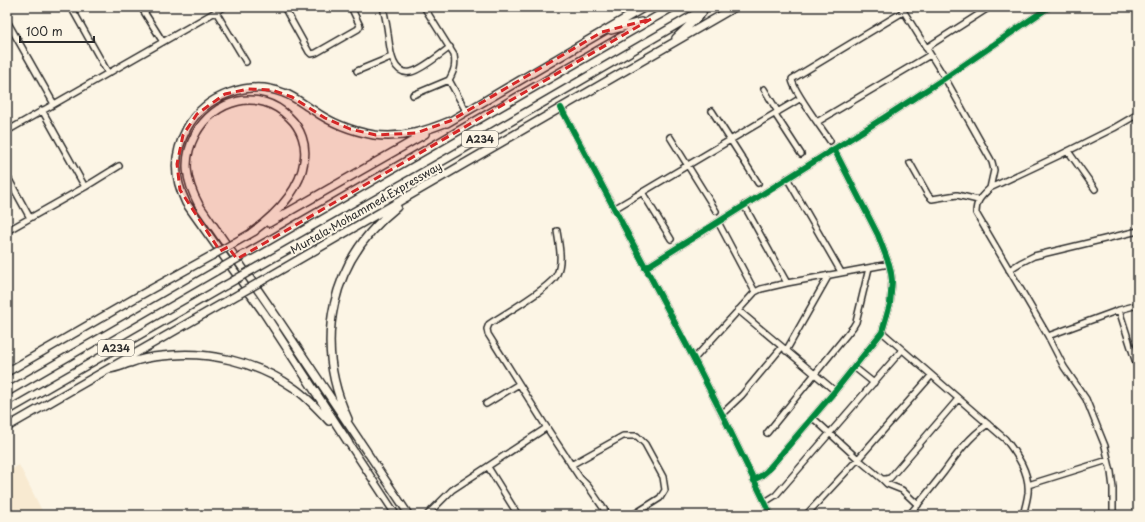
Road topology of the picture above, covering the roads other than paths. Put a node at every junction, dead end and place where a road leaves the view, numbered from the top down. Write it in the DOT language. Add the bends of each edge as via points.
graph roads {
  1 [pos="71,7"];
  2 [pos="141,7"];
  3 [pos="224,7"];
  4 [pos="284,7"];
  5 [pos="351,7"];
  6 [pos="383,7"];
  7 [pos="424,7"];
  8 [pos="645,7"];
  9 [pos="674,7"];
  10 [pos="708,7"];
  11 [pos="735,7"];
  12 [pos="990,7"];
  13 [pos="1049,7"];
  14 [pos="902,10"];
  15 [pos="216,12"];
  16 [pos="651,19"];
  17 [pos="7,20"];
  18 [pos="602,32"];
  19 [pos="163,42"];
  20 [pos="667,46"];
  21 [pos="450,47"];
  22 [pos="926,48"];
  23 [pos="930,55"];
  24 [pos="391,57"];
  25 [pos="246,62"];
  26 [pos="356,72"];
  27 [pos="108,73"];
  28 [pos="945,78"];
  29 [pos="449,80"];
  30 [pos="764,89"];
  31 [pos="413,95"];
  32 [pos="801,98"];
  33 [pos="54,104"];
  34 [pos="561,108"];
  35 [pos="42,110"];
  36 [pos="712,110"];
  37 [pos="466,111"];
  38 [pos="776,113"];
  39 [pos="1138,114"];
  40 [pos="450,121"];
  41 [pos="817,122"];
  42 [pos="7,131"];
  43 [pos="670,137"];
  44 [pos="730,140"];
  45 [pos="830,141"];
  46 [pos="834,149"];
  47 [pos="1068,151"];
  48 [pos="801,154"];
  49 [pos="910,163"];
  50 [pos="687,165"];
  51 [pos="119,166"];
  52 [pos="7,176"];
  53 [pos="787,178"];
  54 [pos="758,183"];
  55 [pos="85,187"];
  56 [pos="990,188"];
  57 [pos="1095,188"];
  58 [pos="642,192"];
  59 [pos="415,193"];
  60 [pos="978,200"];
  61 [pos="744,205"];
  62 [pos="614,209"];
  63 [pos="716,211"];
  64 [pos="30,218"];
  65 [pos="718,222"];
  66 [pos="7,231"];
  67 [pos="557,231"];
  68 [pos="1138,231"];
  69 [pos="251,233"];
  70 [pos="671,239"];
  71 [pos="889,264"];
  72 [pos="645,268"];
  73 [pos="869,268"];
  74 [pos="1009,270"];
  75 [pos="842,272"];
  76 [pos="829,275"];
  77 [pos="787,283"];
  78 [pos="755,292"];
  79 [pos="1138,305"];
  80 [pos="738,310"];
  81 [pos="1120,310"];
  82 [pos="882,332"];
  83 [pos="1048,336"];
  84 [pos="784,349"];
  85 [pos="902,350"];
  86 [pos="694,359"];
  87 [pos="854,367"];
  88 [pos="1138,367"];
  89 [pos="109,369"];
  90 [pos="7,372"];
  91 [pos="815,374"];
  92 [pos="931,376"];
  93 [pos="874,383"];
  94 [pos="519,384"];
  95 [pos="835,391"];
  96 [pos="7,392"];
  97 [pos="958,399"];
  98 [pos="486,404"];
  99 [pos="7,411"];
  100 [pos="722,414"];
  101 [pos="812,418"];
  102 [pos="988,424"];
  103 [pos="7,427"];
  104 [pos="546,428"];
  105 [pos="767,433"];
  106 [pos="830,434"];
  107 [pos="348,442"];
  108 [pos="366,452"];
  109 [pos="858,459"];
  110 [pos="1108,460"];
  111 [pos="571,465"];
  112 [pos="488,468"];
  113 [pos="882,479"];
  114 [pos="753,480"];
  115 [pos="1028,485"];
  116 [pos="765,502"];
  117 [pos="918,505"];
  118 [pos="396,515"];
  119 [pos="409,515"];
  120 [pos="427,515"];
  121 [pos="518,515"];
  122 [pos="608,515"];
  123 [pos="633,515"];
  124 [pos="771,515"];
  125 [pos="806,515"];
  126 [pos="909,515"];
  127 [pos="1023,515"];
  128 [pos="1113,515"];
  1 -- 27 [label="street"];
  2 -- 19 [label="street"];
  3 -- 15 [label="street"];
  4 -- 5 [label="street" via="312,54 358,29 360,26"];
  6 -- 24 [label="street"];
  7 -- 21 [label="street"];
  8 -- 18 [label="highway"];
  9 -- 16 [label="highway, Murtala Mohammed Expressway / A234"];
  10 -- 20 [label="highway"];
  10 -- 99 [label="highway, Murtala Mohammed Expressway / A234, bridge"];
  11 -- 20 [label="highway, Murtala Mohammed Expressway"];
  12 -- 22 [label="street"];
  13 -- 28 [label="street"];
  14 -- 22 [label="street"];
  14 -- 32 [label="street" via="794,77 792,81"];
  15 -- 19 [label="street"];
  15 -- 25 [label="street"];
  16 -- 18 [label="highway"];
  16 -- 96 [label="highway, Murtala Mohammed Expressway / A234, bridge"];
  17 -- 33 [label="street"];
  18 -- 37 [label="highway"];
  19 -- 27 [label="street"];
  20 -- 34 [label="highway, Murtala Mohammed Expressway"];
  21 -- 24 [label="street" via="412,72 401,71"];
  21 -- 29 [label="street" via="456,63"];
  22 -- 23 [label="street"];
  23 -- 28 [label="street"];
  23 -- 41 [label="street"];
  24 -- 26 [label="street"];
  27 -- 33 [label="street"];
  28 -- 46 [label="street"];
  28 -- 56 [label="street" via="992,162 994,170"];
  29 -- 31 [label="street"];
  29 -- 37 [label="street"];
  30 -- 38 [label="street"];
  32 -- 38 [label="street"];
  32 -- 41 [label="street"];
  33 -- 35 [label="street"];
  34 -- 59 [label="highway, Murtala Mohammed Expressway"];
  34 -- 62 [label="street"];
  35 -- 42 [label="street"];
  35 -- 55 [label="street"];
  36 -- 44 [label="street"];
  37 -- 40 [label="highway"];
  38 -- 44 [label="street"];
  38 -- 48 [label="street"];
  39 -- 47 [label="street"];
  40 -- 69 [label="highway"];
  40 -- 107 [label="highway" via="416,133 389,136 363,133 337,124 282,92 260,88 225,94 215,99 197,114 183,135 177,177 186,203 264,313"];
  41 -- 45 [label="street"];
  43 -- 50 [label="street"];
  44 -- 50 [label="street"];
  44 -- 54 [label="street"];
  46 -- 53 [label="street"];
  46 -- 71 [label="street" via="878,235"];
  47 -- 56 [label="street"];
  47 -- 57 [label="street"];
  49 -- 60 [label="street" via="932,199 956,195"];
  50 -- 58 [label="street"];
  50 -- 63 [label="street"];
  51 -- 55 [label="street"];
  52 -- 64 [label="street"];
  53 -- 61 [label="street"];
  53 -- 75 [label="street"];
  55 -- 64 [label="street"];
  56 -- 60 [label="street"];
  58 -- 62 [label="street"];
  58 -- 70 [label="street"];
  59 -- 89 [label="highway, Murtala Mohammed Expressway, bridge"];
  59 -- 108 [label="highway" via="380,222 358,249 336,296 329,341 334,377 352,429"];
  60 -- 74 [label="street" via="976,213"];
  61 -- 65 [label="street"];
  61 -- 77 [label="street"];
  62 -- 72 [label="street"];
  64 -- 66 [label="street"];
  65 -- 72 [label="street"];
  65 -- 78 [label="street"];
  67 -- 94 [label="street" via="560,258 554,279 489,324 487,329"];
  68 -- 74 [label="street" via="1034,256"];
  69 -- 90 [label="highway, bridge"];
  69 -- 108 [label="highway" via="275,214 293,190 302,170 305,151 298,128 285,113 259,100 240,100 223,106 212,114 192,140 187,169 190,186 199,205"];
  71 -- 73 [label="street"];
  71 -- 82 [label="street" via="890,304"];
  72 -- 86 [label="street"];
  73 -- 75 [label="street"];
  73 -- 91 [label="street" via="856,322"];
  74 -- 83 [label="street"];
  75 -- 76 [label="street"];
  76 -- 77 [label="street"];
  76 -- 84 [label="street"];
  77 -- 78 [label="street"];
  78 -- 80 [label="street"];
  79 -- 81 [label="street"];
  80 -- 84 [label="street"];
  80 -- 86 [label="street"];
  81 -- 83 [label="street"];
  81 -- 88 [label="street"];
  82 -- 85 [label="street"];
  82 -- 87 [label="street"];
  83 -- 110 [label="street" via="1064,367 1086,400 1105,446"];
  84 -- 91 [label="street"];
  84 -- 100 [label="street"];
  85 -- 92 [label="street"];
  85 -- 93 [label="street"];
  86 -- 100 [label="street"];
  87 -- 93 [label="street"];
  87 -- 95 [label="street"];
  89 -- 103 [label="highway, Murtala Mohammed Expressway"];
  89 -- 107 [label="highway" via="147,358 182,354 240,362 277,377 294,388 307,398"];
  91 -- 95 [label="street"];
  91 -- 105 [label="street"];
  92 -- 97 [label="street"];
  92 -- 109 [label="street"];
  93 -- 106 [label="street"];
  94 -- 98 [label="street"];
  94 -- 104 [label="street"];
  95 -- 101 [label="street"];
  97 -- 102 [label="street"];
  97 -- 113 [label="street" via="890,478"];
  100 -- 114 [label="street"];
  101 -- 106 [label="street"];
  101 -- 114 [label="street" via="767,471"];
  102 -- 115 [label="street" via="1011,447 1023,467"];
  102 -- 117 [label="street" via="969,439"];
  104 -- 111 [label="street"];
  104 -- 112 [label="street"];
  106 -- 109 [label="street"];
  106 -- 116 [label="street" via="776,495"];
  107 -- 118 [label="main road"];
  108 -- 119 [label="main road"];
  109 -- 113 [label="street"];
  109 -- 125 [label="street"];
  110 -- 115 [label="street"];
  110 -- 128 [label="street" via="1113,488"];
  111 -- 122 [label="street"];
  111 -- 123 [label="street" via="623,436 637,436 645,444 663,477 665,490 660,498"];
  112 -- 120 [label="street" via="452,490"];
  112 -- 121 [label="street"];
  113 -- 117 [label="street" via="902,490"];
  114 -- 116 [label="street"];
  115 -- 127 [label="street"];
  116 -- 124 [label="street"];
  117 -- 126 [label="street"];
}
